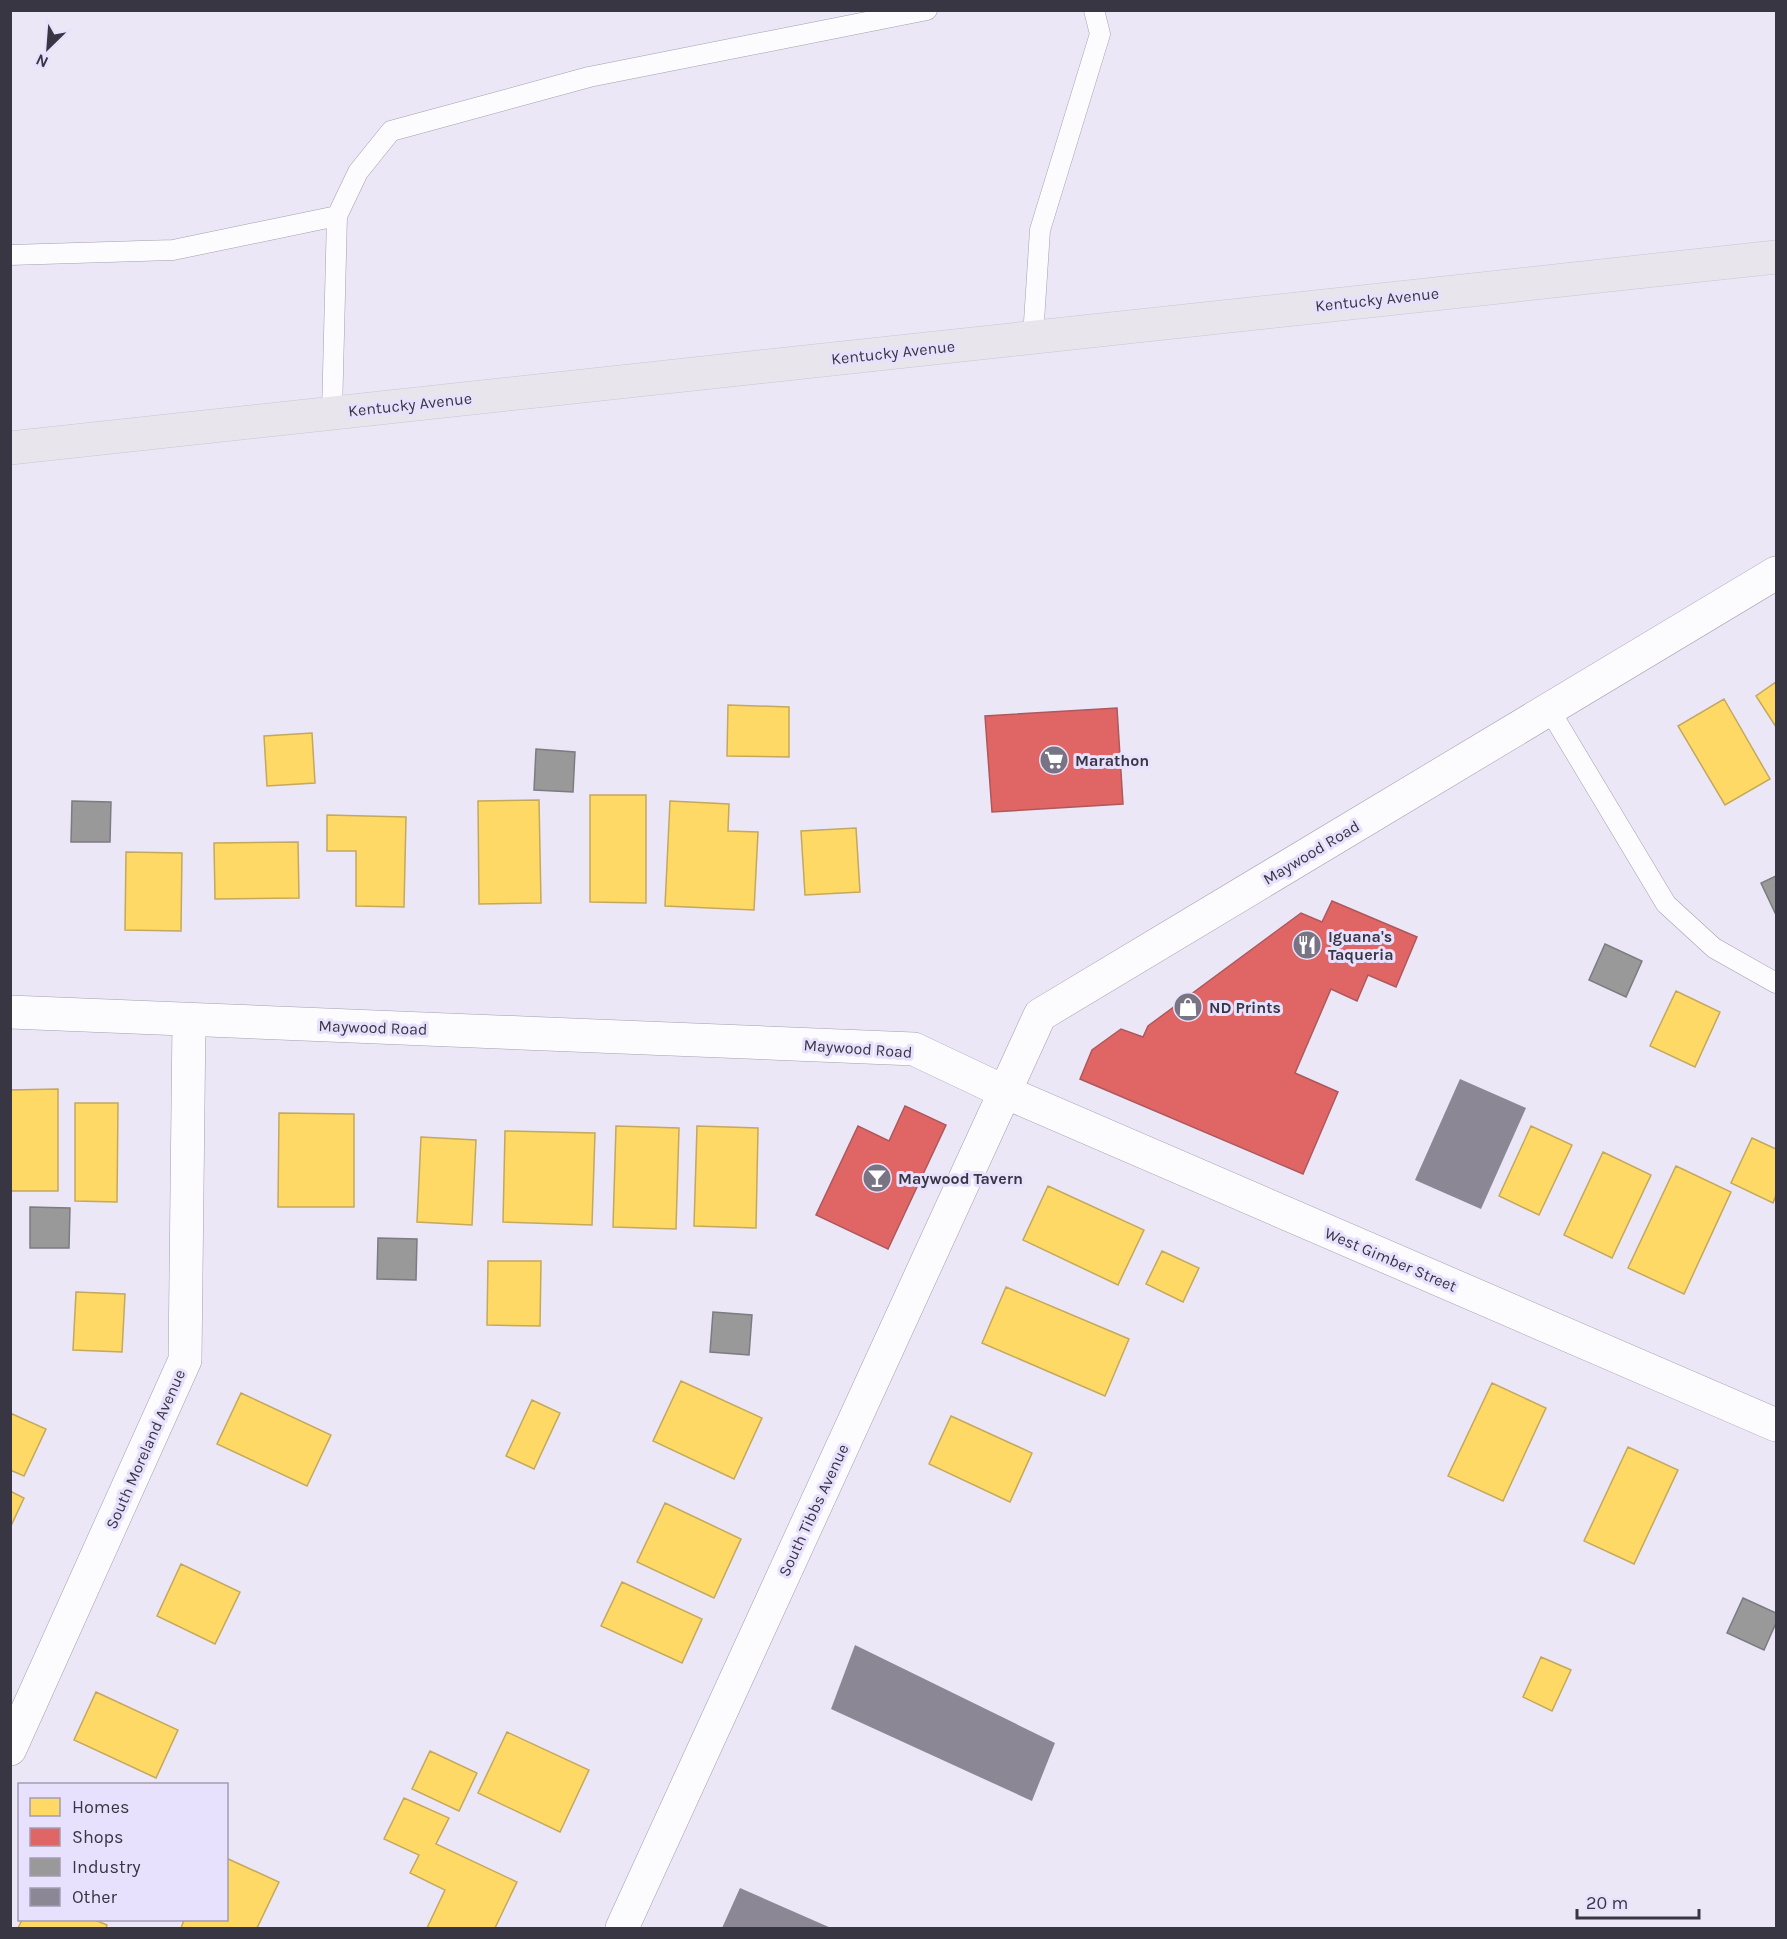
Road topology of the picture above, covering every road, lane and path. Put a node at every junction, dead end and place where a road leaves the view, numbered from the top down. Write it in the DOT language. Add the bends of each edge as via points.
graph roads {
  1 [pos="927,10"];
  2 [pos="1094,10"];
  3 [pos="337,216"];
  4 [pos="10,255"];
  5 [pos="1776,257"];
  6 [pos="1033,337"];
  7 [pos="332,413"];
  8 [pos="10,448"];
  9 [pos="1776,573"];
  10 [pos="1549,709"];
  11 [pos="1776,983"];
  12 [pos="10,1012"];
  13 [pos="189,1020"];
  14 [pos="1005,1092"];
  15 [pos="1776,1425"];
  16 [pos="10,1749"];
  17 [pos="622,1929"];
  1 -- 3 [label="lane" via="589,77 391,131 358,172"];
  2 -- 6 [label="lane" via="1100,34 1040,230"];
  3 -- 4 [label="lane" via="174,250"];
  3 -- 7 [label="lane"];
  5 -- 6 [label="main road, Kentucky Avenue"];
  6 -- 7 [label="main road, Kentucky Avenue"];
  7 -- 8 [label="main road, Kentucky Avenue"];
  9 -- 10 [label="street, Maywood Road"];
  10 -- 11 [label="lane" via="1666,904 1714,948"];
  10 -- 14 [label="street, Maywood Road" via="1040,1015"];
  12 -- 13 [label="street, Maywood Road"];
  13 -- 14 [label="street, Maywood Road" via="914,1049"];
  13 -- 16 [label="street, South Moreland Avenue" via="185,1360"];
  14 -- 15 [label="street, West Gimber Street"];
  14 -- 17 [label="street, South Tibbs Avenue"];
}
